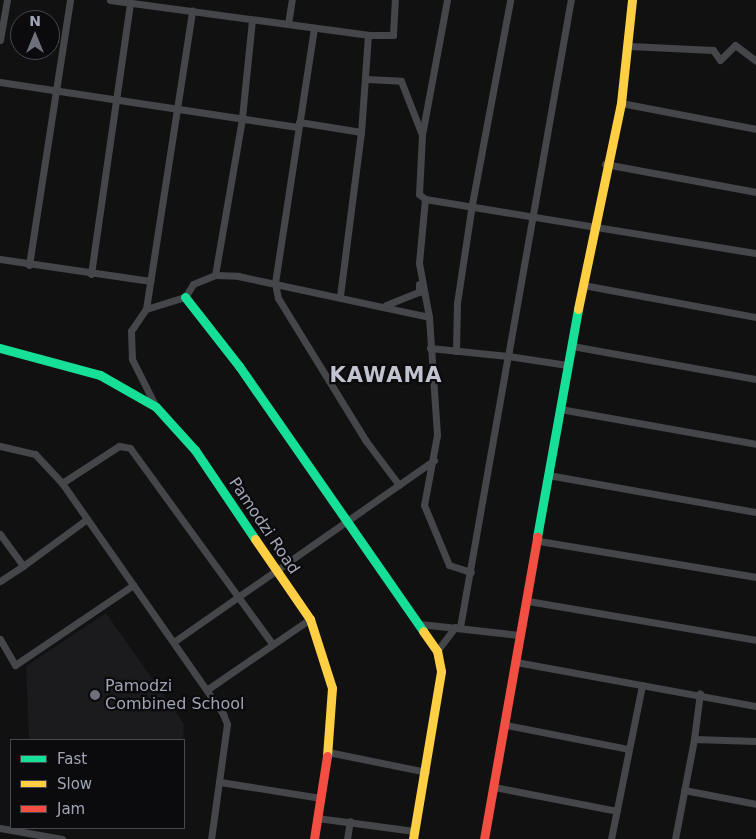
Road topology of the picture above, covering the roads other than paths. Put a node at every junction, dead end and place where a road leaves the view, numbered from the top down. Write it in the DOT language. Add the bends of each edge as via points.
graph roads {
  1 [pos="7,0"];
  2 [pos="70,0"];
  3 [pos="110,0"];
  4 [pos="292,0"];
  5 [pos="395,0"];
  6 [pos="446,0"];
  7 [pos="510,0"];
  8 [pos="571,0"];
  9 [pos="632,0"];
  10 [pos="130,2"];
  11 [pos="192,11"];
  12 [pos="252,20"];
  13 [pos="288,24"];
  14 [pos="314,28"];
  15 [pos="368,35"];
  16 [pos="0,40"];
  17 [pos="629,46"];
  18 [pos="756,61"];
  19 [pos="366,79"];
  20 [pos="0,82"];
  21 [pos="54,92"];
  22 [pos="117,100"];
  23 [pos="621,103"];
  24 [pos="178,109"];
  25 [pos="242,118"];
  26 [pos="298,124"];
  27 [pos="756,130"];
  28 [pos="361,132"];
  29 [pos="422,135"];
  30 [pos="606,164"];
  31 [pos="756,192"];
  32 [pos="425,199"];
  33 [pos="472,204"];
  34 [pos="532,214"];
  35 [pos="593,226"];
  36 [pos="756,253"];
  37 [pos="0,259"];
  38 [pos="419,263"];
  39 [pos="29,265"];
  40 [pos="91,274"];
  41 [pos="214,275"];
  42 [pos="150,281"];
  43 [pos="275,284"];
  44 [pos="583,285"];
  45 [pos="185,297"];
  46 [pos="340,297"];
  47 [pos="386,305"];
  48 [pos="146,309"];
  49 [pos="429,317"];
  50 [pos="756,317"];
  51 [pos="572,346"];
  52 [pos="0,348"];
  53 [pos="430,348"];
  54 [pos="456,351"];
  55 [pos="508,356"];
  56 [pos="567,364"];
  57 [pos="756,379"];
  58 [pos="156,407"];
  59 [pos="560,410"];
  60 [pos="756,444"];
  61 [pos="0,446"];
  62 [pos="434,460"];
  63 [pos="419,472"];
  64 [pos="548,475"];
  65 [pos="430,480"];
  66 [pos="62,484"];
  67 [pos="399,485"];
  68 [pos="756,512"];
  69 [pos="87,519"];
  70 [pos="347,521"];
  71 [pos="0,534"];
  72 [pos="538,541"];
  73 [pos="23,566"];
  74 [pos="276,570"];
  75 [pos="471,572"];
  76 [pos="756,577"];
  77 [pos="0,581"];
  78 [pos="133,585"];
  79 [pos="240,597"];
  80 [pos="528,601"];
  81 [pos="310,619"];
  82 [pos="420,624"];
  83 [pos="457,627"];
  84 [pos="519,635"];
  85 [pos="0,639"];
  86 [pos="756,640"];
  87 [pos="175,641"];
  88 [pos="271,642"];
  89 [pos="437,651"];
  90 [pos="516,662"];
  91 [pos="642,685"];
  92 [pos="208,689"];
  93 [pos="700,693"];
  94 [pos="756,706"];
  95 [pos="506,725"];
  96 [pos="694,738"];
  97 [pos="756,741"];
  98 [pos="628,749"];
  99 [pos="328,752"];
  100 [pos="426,772"];
  101 [pos="220,782"];
  102 [pos="494,787"];
  103 [pos="684,790"];
  104 [pos="321,798"];
  105 [pos="756,804"];
  106 [pos="617,811"];
  107 [pos="318,818"];
  108 [pos="350,821"];
  109 [pos="0,828"];
  110 [pos="414,835"];
  111 [pos="27,836"];
  112 [pos="62,839"];
  113 [pos="211,839"];
  114 [pos="314,839"];
  115 [pos="347,839"];
  116 [pos="484,839"];
  117 [pos="611,839"];
  118 [pos="675,839"];
  1 -- 16 [label="street"];
  2 -- 21 [label="street"];
  3 -- 10 [label="street"];
  4 -- 13 [label="street"];
  5 -- 15 [label="street" via="393,35"];
  6 -- 29 [label="street"];
  7 -- 33 [label="street"];
  8 -- 34 [label="street"];
  9 -- 17 [label="street"];
  10 -- 11 [label="street"];
  10 -- 22 [label="street"];
  11 -- 12 [label="street"];
  11 -- 24 [label="street"];
  12 -- 13 [label="street"];
  12 -- 25 [label="street"];
  13 -- 14 [label="street"];
  14 -- 15 [label="street"];
  14 -- 26 [label="street"];
  15 -- 19 [label="street"];
  17 -- 18 [label="street" via="713,50 720,60 735,45"];
  17 -- 23 [label="street"];
  19 -- 28 [label="street"];
  19 -- 29 [label="street" via="402,81"];
  20 -- 21 [label="street"];
  21 -- 22 [label="street"];
  21 -- 39 [label="street"];
  22 -- 24 [label="street"];
  22 -- 40 [label="street"];
  23 -- 27 [label="street"];
  23 -- 30 [label="street"];
  24 -- 25 [label="street"];
  24 -- 42 [label="street"];
  25 -- 26 [label="street"];
  25 -- 41 [label="street"];
  26 -- 28 [label="street"];
  26 -- 43 [label="street"];
  28 -- 46 [label="street"];
  29 -- 32 [label="street" via="417,185"];
  30 -- 31 [label="street"];
  30 -- 35 [label="street"];
  32 -- 33 [label="street"];
  32 -- 38 [label="street"];
  33 -- 34 [label="street"];
  33 -- 54 [label="street" via="457,303"];
  34 -- 35 [label="street"];
  34 -- 55 [label="street"];
  35 -- 36 [label="street"];
  35 -- 44 [label="street"];
  37 -- 39 [label="street"];
  38 -- 47 [label="street" via="419,292"];
  38 -- 49 [label="street"];
  39 -- 40 [label="street"];
  40 -- 42 [label="street"];
  41 -- 43 [label="street"];
  41 -- 45 [label="street" via="194,284"];
  42 -- 48 [label="street"];
  43 -- 46 [label="street"];
  43 -- 67 [label="street" via="283,308"];
  44 -- 50 [label="street"];
  44 -- 51 [label="street"];
  45 -- 48 [label="street"];
  45 -- 70 [label="street" via="239,366"];
  46 -- 47 [label="street"];
  47 -- 49 [label="street"];
  48 -- 58 [label="street" via="128,342"];
  49 -- 53 [label="street"];
  51 -- 56 [label="street"];
  51 -- 57 [label="street"];
  52 -- 58 [label="street, Pamodzi Road" via="100,375"];
  53 -- 54 [label="street"];
  53 -- 62 [label="street"];
  54 -- 55 [label="street"];
  55 -- 56 [label="street"];
  55 -- 75 [label="street"];
  56 -- 59 [label="street"];
  58 -- 74 [label="street, Pamodzi Road" via="195,450"];
  59 -- 60 [label="street"];
  59 -- 64 [label="street"];
  61 -- 66 [label="street" via="35,454"];
  62 -- 63 [label="street"];
  62 -- 65 [label="street"];
  63 -- 65 [label="street"];
  63 -- 67 [label="street"];
  64 -- 68 [label="street"];
  64 -- 72 [label="street"];
  65 -- 75 [label="street" via="424,505 436,539 449,565"];
  66 -- 69 [label="street"];
  66 -- 79 [label="street" via="119,446 130,448"];
  67 -- 70 [label="street"];
  69 -- 73 [label="street"];
  69 -- 78 [label="street"];
  70 -- 74 [label="street"];
  70 -- 82 [label="street"];
  71 -- 73 [label="street"];
  72 -- 76 [label="street"];
  72 -- 80 [label="street"];
  73 -- 77 [label="street"];
  74 -- 79 [label="street"];
  74 -- 81 [label="street, Pamodzi Road"];
  75 -- 83 [label="street"];
  78 -- 85 [label="street" via="15,665"];
  78 -- 87 [label="street"];
  79 -- 87 [label="street"];
  79 -- 88 [label="street"];
  80 -- 84 [label="street"];
  80 -- 86 [label="street"];
  81 -- 88 [label="street"];
  81 -- 99 [label="street, Pamodzi Road" via="332,688"];
  82 -- 83 [label="street"];
  82 -- 89 [label="street"];
  83 -- 84 [label="street"];
  83 -- 89 [label="street"];
  84 -- 90 [label="street"];
  87 -- 92 [label="street"];
  88 -- 92 [label="street"];
  89 -- 100 [label="street" via="441,671"];
  90 -- 91 [label="street"];
  90 -- 95 [label="street"];
  91 -- 93 [label="street"];
  91 -- 98 [label="street"];
  92 -- 101 [label="street" via="227,724"];
  93 -- 94 [label="street"];
  93 -- 96 [label="street"];
  95 -- 98 [label="street"];
  95 -- 102 [label="street"];
  96 -- 97 [label="street"];
  96 -- 103 [label="street"];
  98 -- 106 [label="street"];
  99 -- 100 [label="street"];
  99 -- 104 [label="street, Pamodzi Road"];
  100 -- 110 [label="street"];
  101 -- 104 [label="street"];
  101 -- 113 [label="street"];
  102 -- 106 [label="street"];
  102 -- 116 [label="street"];
  103 -- 105 [label="street"];
  103 -- 118 [label="street"];
  104 -- 107 [label="street, Pamodzi Road"];
  106 -- 117 [label="street"];
  107 -- 108 [label="street"];
  107 -- 114 [label="street, Pamodzi Road"];
  108 -- 110 [label="street"];
  108 -- 115 [label="street"];
  109 -- 111 [label="street"];
  111 -- 112 [label="street"];
}
